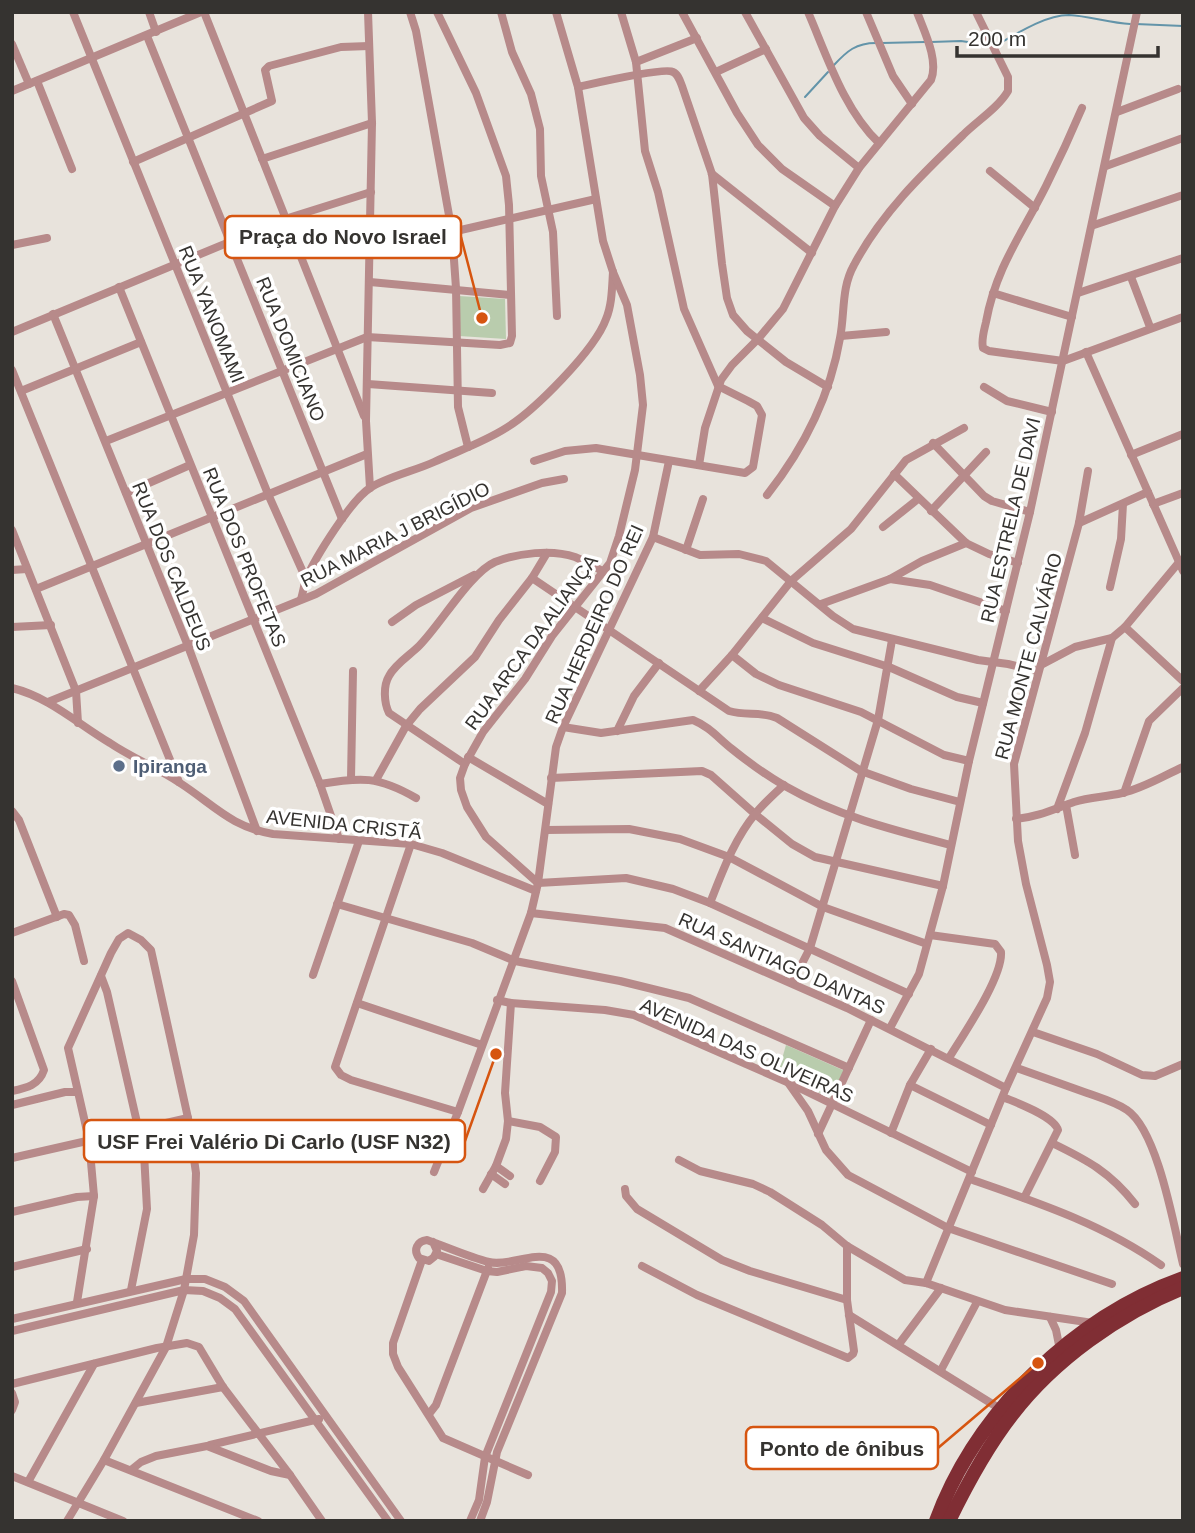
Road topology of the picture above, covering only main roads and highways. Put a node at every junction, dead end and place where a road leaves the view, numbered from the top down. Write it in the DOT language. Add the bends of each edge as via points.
graph roads {
  1 [pos="1183,1278"];
  2 [pos="1183,1288"];
  3 [pos="936,1521"];
  4 [pos="949,1521"];
  1 -- 3 [label="highway" via="1144,1293 1060,1350 1002,1410 969,1455"];
  2 -- 4 [label="highway" via="1143,1307 1090,1342 1037,1386 1010,1417 970,1478"];
}
